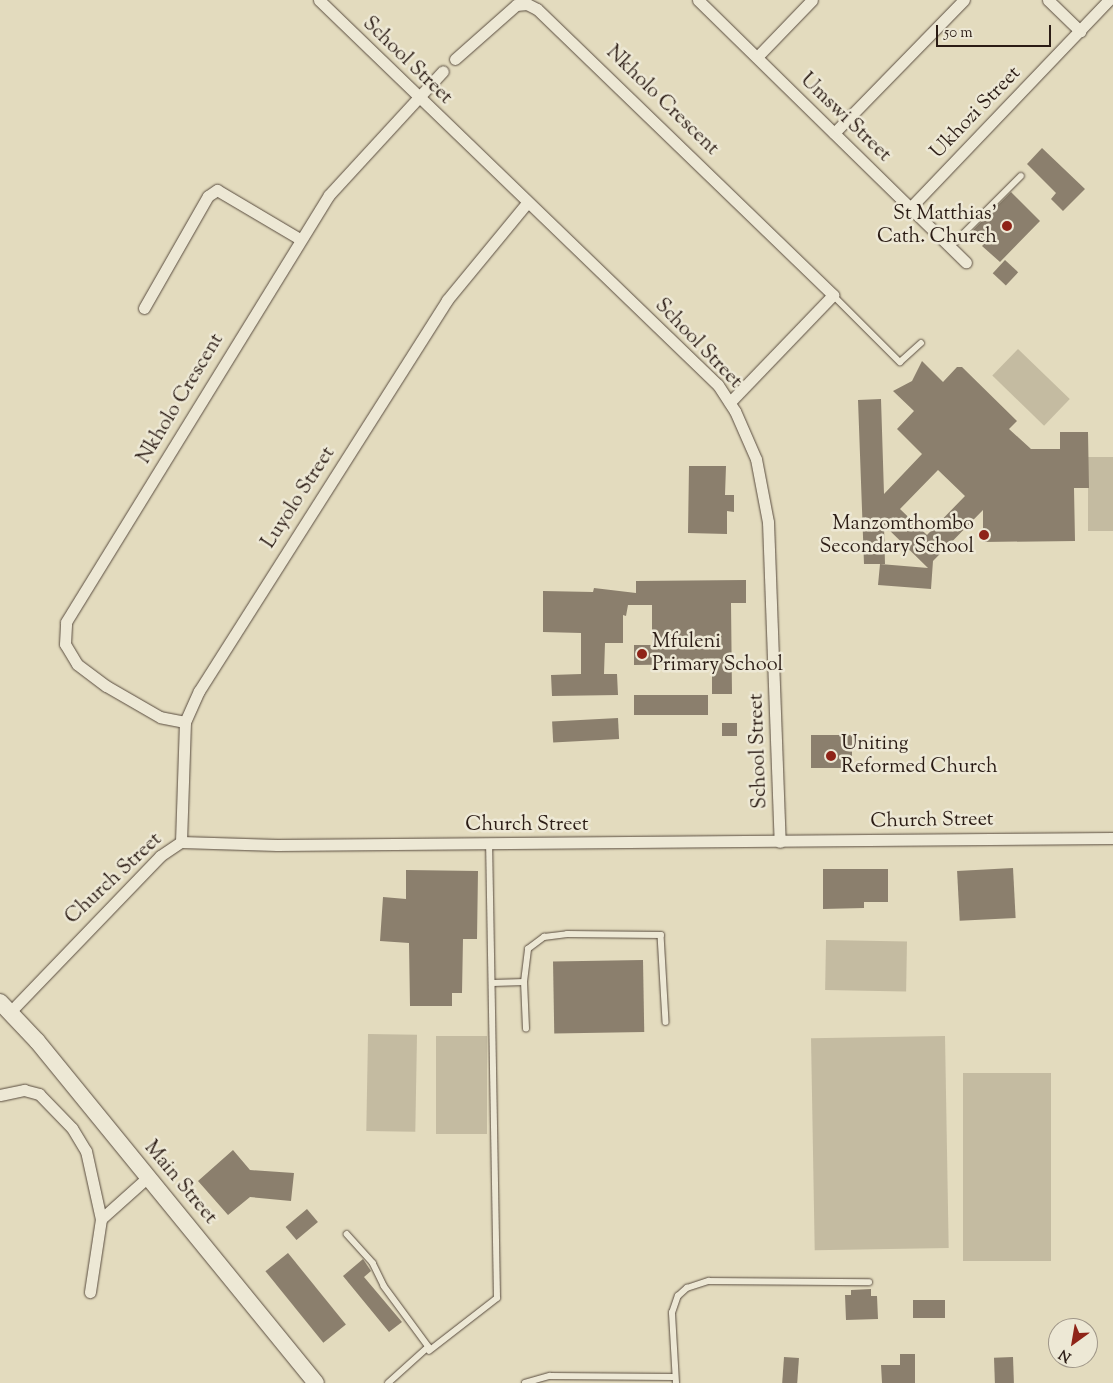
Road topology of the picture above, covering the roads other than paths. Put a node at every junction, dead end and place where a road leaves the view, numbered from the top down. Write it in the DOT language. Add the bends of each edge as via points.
graph roads {
  1 [pos="319,0"];
  2 [pos="698,0"];
  3 [pos="812,0"];
  4 [pos="964,0"];
  5 [pos="1048,0"];
  6 [pos="1109,0"];
  7 [pos="1080,31"];
  8 [pos="757,57"];
  9 [pos="455,59"];
  10 [pos="443,71"];
  11 [pos="417,98"];
  12 [pos="834,133"];
  13 [pos="1021,176"];
  14 [pos="526,204"];
  15 [pos="910,208"];
  16 [pos="300,239"];
  17 [pos="950,247"];
  18 [pos="966,262"];
  19 [pos="833,295"];
  20 [pos="144,308"];
  21 [pos="921,343"];
  22 [pos="730,402"];
  23 [pos="185,722"];
  24 [pos="1113,838"];
  25 [pos="181,842"];
  26 [pos="780,842"];
  27 [pos="489,844"];
  28 [pos="524,982"];
  29 [pos="493,983"];
  30 [pos="6,1007"];
  31 [pos="666,1022"];
  32 [pos="526,1029"];
  33 [pos="0,1095"];
  34 [pos="148,1177"];
  35 [pos="101,1219"];
  36 [pos="347,1234"];
  37 [pos="869,1282"];
  38 [pos="90,1292"];
  39 [pos="429,1351"];
  40 [pos="676,1380"];
  41 [pos="316,1383"];
  42 [pos="389,1383"];
  43 [pos="525,1383"];
  1 -- 11 [label="street, School Street"];
  2 -- 8 [label="street, Umswi Street"];
  3 -- 8 [label="street"];
  4 -- 12 [label="street"];
  5 -- 7 [label="street"];
  6 -- 7 [label="street, Ukhozi Street"];
  7 -- 15 [label="street, Ukhozi Street"];
  8 -- 12 [label="street, Umswi Street"];
  9 -- 19 [label="street, Nkholo Crescent" via="516,5 527,4 538,9"];
  10 -- 11 [label="street, Nkholo Crescent"];
  11 -- 14 [label="street, School Street"];
  11 -- 16 [label="street, Nkholo Crescent" via="329,195"];
  12 -- 15 [label="street, Umswi Street"];
  13 -- 17 [label="lane"];
  14 -- 22 [label="street, School Street" via="718,385"];
  14 -- 23 [label="street, Luyolo Street" via="447,300 199,691"];
  15 -- 17 [label="street, Umswi Street"];
  16 -- 20 [label="street" via="217,190 208,196"];
  16 -- 23 [label="street, Nkholo Crescent" via="64,628 65,644 77,664 92,676 160,717"];
  17 -- 18 [label="street, Umswi Street"];
  19 -- 21 [label="lane, Nkholo Crescent" via="901,362"];
  19 -- 22 [label="street"];
  22 -- 26 [label="street, School Street" via="756,459 768,522"];
  23 -- 25 [label="street, Luyolo Street"];
  24 -- 26 [label="street, Church Street"];
  25 -- 27 [label="street, Church Street"];
  25 -- 30 [label="street, Church Street" via="160,856"];
  26 -- 27 [label="street, Church Street"];
  27 -- 29 [label="lane"];
  28 -- 29 [label="lane"];
  28 -- 31 [label="lane" via="528,949 544,937 659,934 663,940"];
  28 -- 32 [label="lane"];
  29 -- 39 [label="lane" via="497,1298"];
  30 -- 34 [label="street, Main Street"];
  33 -- 35 [label="street" via="24,1090 39,1094 72,1128 86,1151"];
  34 -- 35 [label="street"];
  34 -- 41 [label="street, Main Street"];
  35 -- 38 [label="street"];
  36 -- 39 [label="lane" via="373,1263 384,1286"];
  37 -- 40 [label="lane" via="709,1281 687,1288 678,1296 672,1313"];
  39 -- 42 [label="lane"];
  40 -- 43 [label="lane" via="550,1376"];
}
